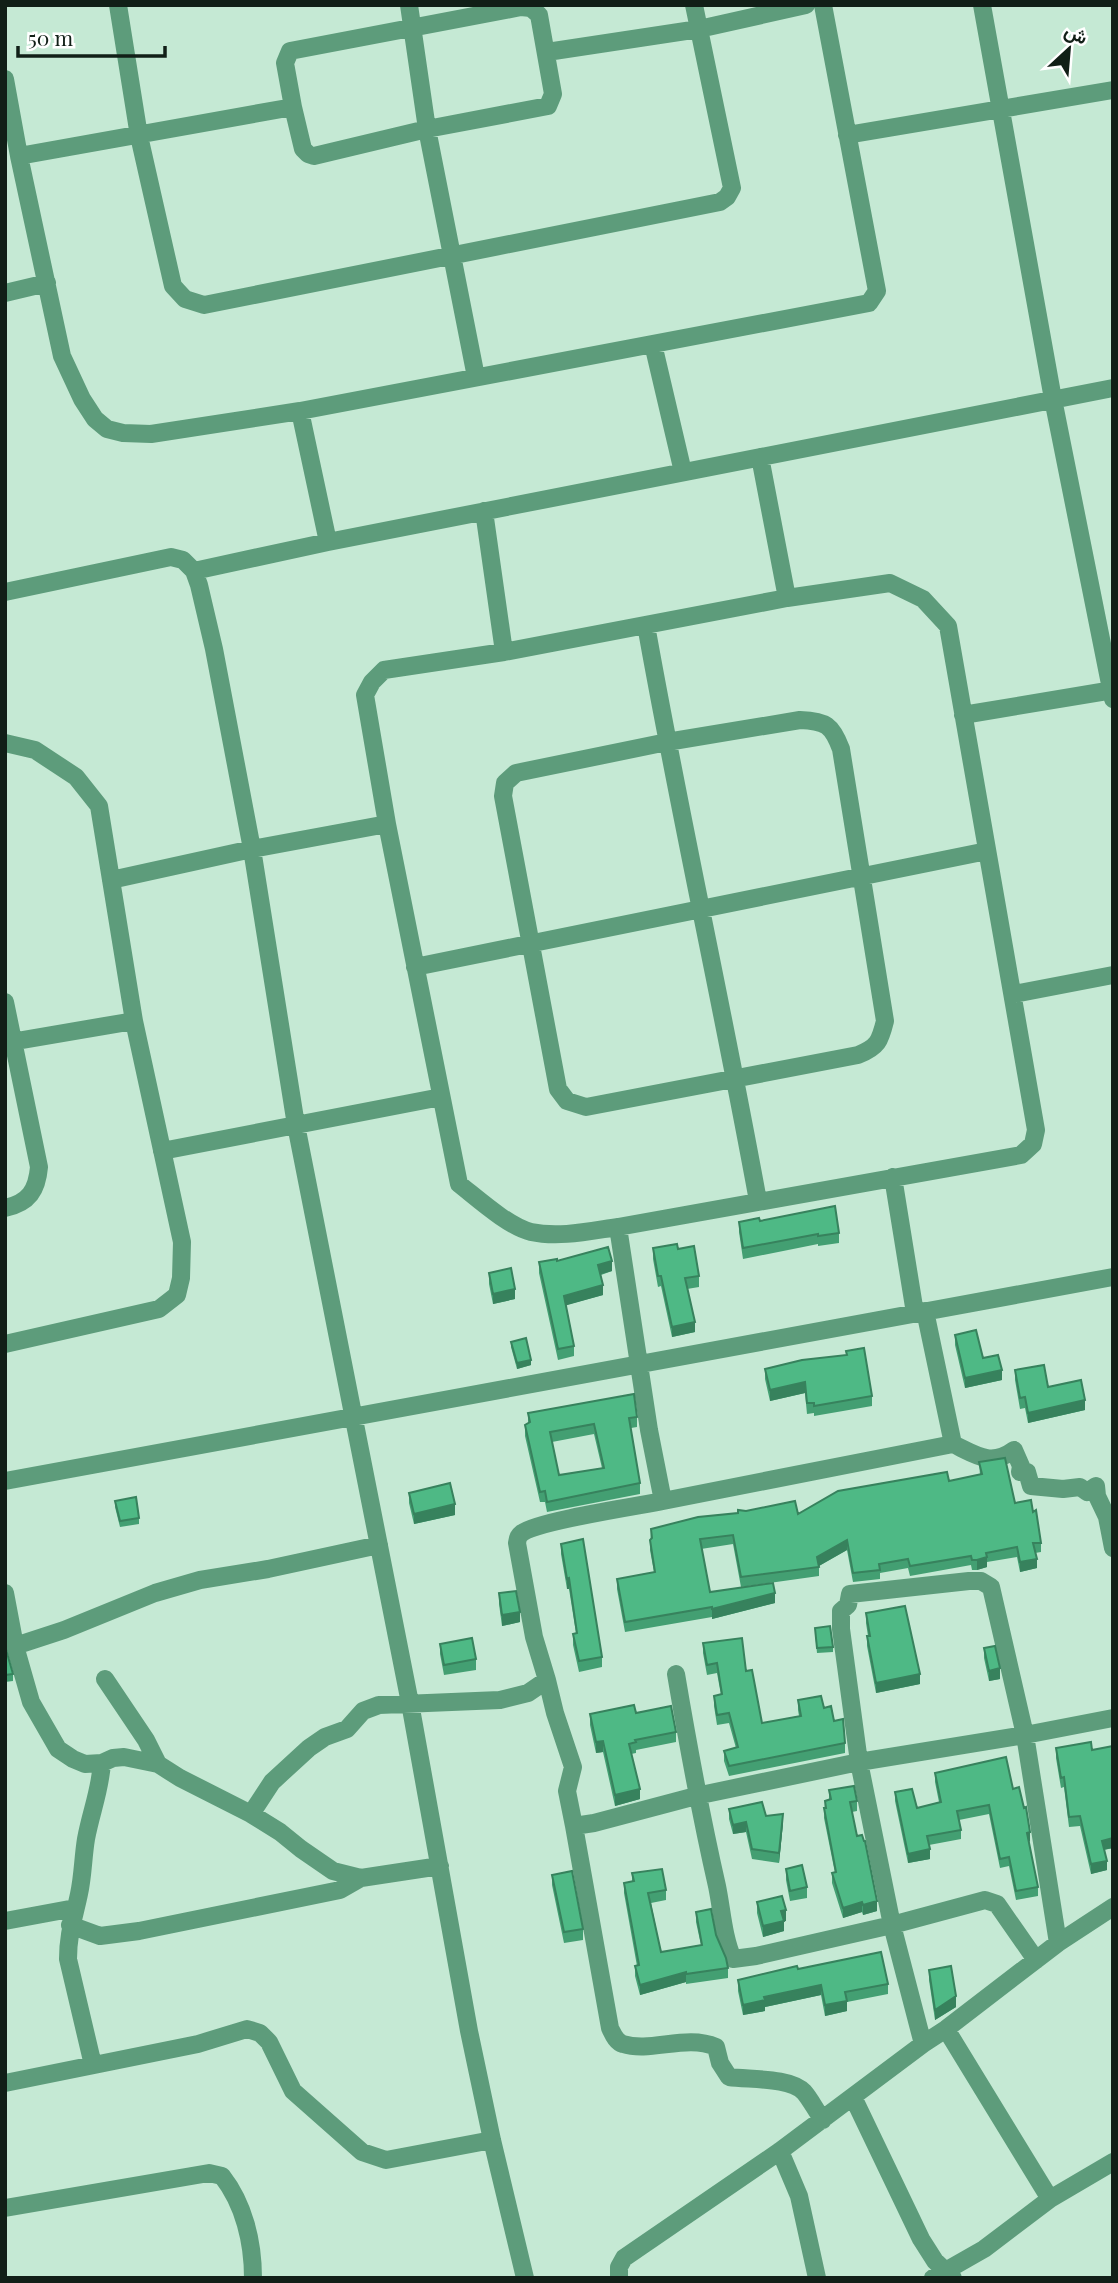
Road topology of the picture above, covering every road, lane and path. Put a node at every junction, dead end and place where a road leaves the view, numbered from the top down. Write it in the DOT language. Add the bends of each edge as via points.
graph roads {
  1 [pos="118,5"];
  2 [pos="409,5"];
  3 [pos="694,5"];
  4 [pos="806,5"];
  5 [pos="823,5"];
  6 [pos="982,5"];
  7 [pos="412,27"];
  8 [pos="699,29"];
  9 [pos="547,52"];
  10 [pos="5,79"];
  11 [pos="1113,90"];
  12 [pos="293,107"];
  13 [pos="1000,108"];
  14 [pos="427,130"];
  15 [pos="847,135"];
  16 [pos="139,136"];
  17 [pos="19,156"];
  18 [pos="452,257"];
  19 [pos="47,283"];
  20 [pos="5,293"];
  21 [pos="653,344"];
  22 [pos="476,377"];
  23 [pos="1113,387"];
  24 [pos="1053,398"];
  25 [pos="300,411"];
  26 [pos="760,457"];
  27 [pos="682,472"];
  28 [pos="484,511"];
  29 [pos="328,542"];
  30 [pos="194,571"];
  31 [pos="5,592"];
  32 [pos="787,598"];
  33 [pos="646,625"];
  34 [pos="504,652"];
  35 [pos="1112,693"];
  36 [pos="963,715"];
  37 [pos="667,742"];
  38 [pos="5,743"];
  39 [pos="387,824"];
  40 [pos="252,849"];
  41 [pos="987,851"];
  42 [pos="861,875"];
  43 [pos="111,880"];
  44 [pos="701,909"];
  45 [pos="529,946"];
  46 [pos="415,967"];
  47 [pos="1113,975"];
  48 [pos="1014,994"];
  49 [pos="5,1002"];
  50 [pos="134,1021"];
  51 [pos="9,1042"];
  52 [pos="735,1077"];
  53 [pos="441,1097"];
  54 [pos="296,1125"];
  55 [pos="162,1151"];
  56 [pos="893,1177"];
  57 [pos="758,1201"];
  58 [pos="5,1208"];
  59 [pos="618,1227"];
  60 [pos="1113,1277"];
  61 [pos="920,1312"];
  62 [pos="5,1344"];
  63 [pos="638,1363"];
  64 [pos="354,1415"];
  65 [pos="953,1444"];
  66 [pos="5,1481"];
  67 [pos="663,1501"];
  68 [pos="379,1545"];
  69 [pos="1113,1548"];
  70 [pos="5,1593"];
  71 [pos="15,1646"];
  72 [pos="676,1674"];
  73 [pos="105,1679"];
  74 [pos="547,1680"];
  75 [pos="410,1703"];
  76 [pos="1113,1717"];
  77 [pos="1025,1735"];
  78 [pos="859,1762"];
  79 [pos="102,1763"];
  80 [pos="158,1764"];
  81 [pos="696,1796"];
  82 [pos="251,1814"];
  83 [pos="574,1826"];
  84 [pos="440,1866"];
  85 [pos="361,1878"];
  86 [pos="1113,1907"];
  87 [pos="73,1916"];
  88 [pos="5,1921"];
  89 [pos="892,1925"];
  90 [pos="1058,1943"];
  91 [pos="1036,1960"];
  92 [pos="946,2029"];
  93 [pos="923,2044"];
  94 [pos="93,2065"];
  95 [pos="5,2083"];
  96 [pos="853,2097"];
  97 [pos="823,2120"];
  98 [pos="492,2140"];
  99 [pos="780,2151"];
  100 [pos="1113,2162"];
  101 [pos="1050,2199"];
  102 [pos="5,2208"];
  103 [pos="944,2276"];
  104 [pos="253,2278"];
  105 [pos="525,2278"];
  106 [pos="620,2278"];
  107 [pos="817,2278"];
  1 -- 16 [label="street"];
  2 -- 7 [label="street"];
  3 -- 8 [label="street"];
  4 -- 8 [label="street"];
  5 -- 15 [label="street"];
  6 -- 13 [label="street"];
  7 -- 9 [label="street" via="531,8 539,15"];
  7 -- 12 [label="street" via="290,51 285,63"];
  7 -- 14 [label="street"];
  8 -- 9 [label="street"];
  8 -- 18 [label="street" via="732,188 727,197"];
  9 -- 14 [label="street" via="553,94 548,106"];
  10 -- 17 [label="street"];
  11 -- 13 [label="street"];
  12 -- 14 [label="street" via="303,149 314,156"];
  12 -- 16 [label="street"];
  13 -- 15 [label="street"];
  13 -- 24 [label="street"];
  14 -- 18 [label="street"];
  15 -- 21 [label="street" via="877,291 874,298 869,303"];
  16 -- 17 [label="street"];
  16 -- 18 [label="street" via="173,286 185,299 204,305"];
  17 -- 19 [label="street"];
  18 -- 22 [label="street"];
  19 -- 20 [label="street"];
  19 -- 25 [label="street" via="62,356 82,399 107,429 151,433"];
  21 -- 22 [label="street"];
  21 -- 27 [label="street"];
  22 -- 25 [label="street"];
  23 -- 24 [label="street"];
  24 -- 26 [label="street"];
  24 -- 35 [label="street"];
  25 -- 29 [label="street"];
  26 -- 27 [label="street"];
  26 -- 32 [label="street"];
  27 -- 28 [label="street"];
  28 -- 29 [label="street"];
  28 -- 34 [label="street"];
  29 -- 30 [label="street"];
  30 -- 31 [label="street" via="183,560 171,557"];
  30 -- 40 [label="street" via="214,649"];
  32 -- 33 [label="street"];
  32 -- 36 [label="street" via="890,583 923,599 948,626"];
  33 -- 34 [label="street"];
  33 -- 37 [label="street"];
  34 -- 39 [label="street" via="384,670 372,682 365,695"];
  35 -- 36 [label="street"];
  36 -- 41 [label="street"];
  37 -- 42 [label="street" via="800,720 818,721 834,730"];
  37 -- 44 [label="street"];
  37 -- 45 [label="street" via="516,773 505,783 503,796"];
  38 -- 43 [label="street" via="35,750 76,777 99,806"];
  39 -- 40 [label="street"];
  39 -- 46 [label="street"];
  40 -- 43 [label="street"];
  40 -- 54 [label="street"];
  41 -- 42 [label="street"];
  41 -- 48 [label="street"];
  42 -- 44 [label="street"];
  42 -- 52 [label="street" via="885,1021 880,1039 872,1050 858,1055"];
  43 -- 50 [label="street"];
  44 -- 45 [label="street"];
  44 -- 52 [label="street"];
  45 -- 46 [label="street"];
  45 -- 52 [label="street" via="558,1088 567,1101 586,1107"];
  46 -- 53 [label="street"];
  47 -- 48 [label="street"];
  48 -- 56 [label="street" via="1036,1130 1033,1144 1021,1156"];
  49 -- 51 [label="street"];
  50 -- 51 [label="street"];
  50 -- 55 [label="street"];
  51 -- 58 [label="street" via="39,1167 38,1184 28,1197"];
  52 -- 57 [label="street"];
  53 -- 54 [label="street"];
  53 -- 59 [label="street" via="458,1184 498,1214 529,1232 565,1234"];
  54 -- 55 [label="street"];
  54 -- 64 [label="street"];
  55 -- 62 [label="street" via="182,1242 177,1295 159,1308"];
  56 -- 57 [label="street"];
  56 -- 61 [label="street"];
  57 -- 59 [label="street"];
  59 -- 63 [label="street"];
  60 -- 61 [label="street"];
  61 -- 63 [label="street"];
  61 -- 65 [label="street"];
  63 -- 64 [label="street"];
  63 -- 67 [label="street"];
  64 -- 66 [label="street"];
  64 -- 68 [label="street"];
  65 -- 67 [label="street"];
  65 -- 69 [label="street" via="992,1460 1014,1450 1020,1472 1027,1472 1031,1486 1080,1487 1087,1492 1096,1486"];
  67 -- 74 [label="street" via="544,1525 519,1536 534,1637"];
  68 -- 71 [label="street" via="200,1580"];
  68 -- 75 [label="street"];
  70 -- 71 [label="street"];
  71 -- 79 [label="street" via="31,1702 58,1749 85,1765"];
  72 -- 81 [label="street"];
  73 -- 80 [label="street"];
  74 -- 75 [label="street" via="528,1693 500,1700"];
  74 -- 83 [label="street" via="573,1767 567,1791"];
  75 -- 82 [label="street" via="363,1711 347,1729 309,1748 272,1782"];
  75 -- 84 [label="street"];
  76 -- 77 [label="street"];
  77 -- 78 [label="street"];
  77 -- 78 [label="street" via="991,1587 969,1581 850,1594 841,1611 841,1629"];
  77 -- 90 [label="street"];
  78 -- 81 [label="street"];
  78 -- 89 [label="street"];
  79 -- 80 [label="street" via="124,1757"];
  79 -- 87 [label="street"];
  80 -- 82 [label="street"];
  81 -- 83 [label="street"];
  81 -- 89 [label="street" via="733,1959"];
  82 -- 85 [label="street" via="333,1871"];
  83 -- 97 [label="street" via="614,2037 621,2044 645,2046 705,2042 716,2047 729,2077 781,2080 802,2090"];
  84 -- 85 [label="street"];
  84 -- 98 [label="street"];
  85 -- 87 [label="street" via="340,1890 139,1931 100,1936"];
  86 -- 90 [label="street"];
  87 -- 88 [label="street"];
  87 -- 94 [label="street" via="68,1959"];
  89 -- 91 [label="street" via="985,1900 997,1904"];
  89 -- 93 [label="street"];
  90 -- 91 [label="street"];
  91 -- 92 [label="street"];
  92 -- 93 [label="street"];
  92 -- 101 [label="street"];
  93 -- 96 [label="street"];
  94 -- 95 [label="street"];
  94 -- 98 [label="street" via="247,2029 269,2042 293,2091 362,2152 386,2160"];
  96 -- 97 [label="street"];
  96 -- 103 [label="street" via="921,2239"];
  97 -- 99 [label="street"];
  98 -- 105 [label="street"];
  99 -- 106 [label="street" via="624,2258"];
  99 -- 107 [label="street" via="799,2196"];
  100 -- 101 [label="street"];
  101 -- 103 [label="street"];
  102 -- 104 [label="street" via="209,2173 222,2176 244,2216"];
}
